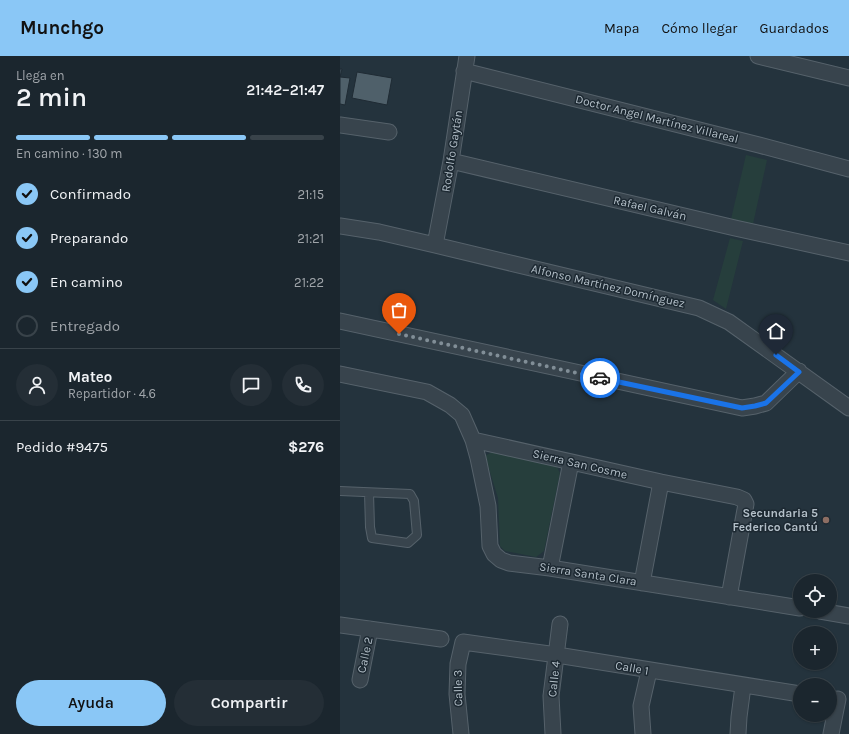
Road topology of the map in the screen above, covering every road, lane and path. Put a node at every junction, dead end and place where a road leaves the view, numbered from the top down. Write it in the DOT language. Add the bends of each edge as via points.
graph roads {
  1 [pos="467,56"];
  2 [pos="758,56"];
  3 [pos="464,72"];
  4 [pos="849,78"];
  5 [pos="340,126"];
  6 [pos="389,132"];
  7 [pos="451,161"];
  8 [pos="849,168"];
  9 [pos="340,226"];
  10 [pos="436,245"];
  11 [pos="849,253"];
  12 [pos="340,322"];
  13 [pos="799,372"];
  14 [pos="340,374"];
  15 [pos="849,408"];
  16 [pos="473,440"];
  17 [pos="571,462"];
  18 [pos="661,482"];
  19 [pos="340,491"];
  20 [pos="369,493"];
  21 [pos="550,568"];
  22 [pos="642,583"];
  23 [pos="729,597"];
  24 [pos="793,607"];
  25 [pos="837,614"];
  26 [pos="849,616"];
  27 [pos="560,624"];
  28 [pos="340,625"];
  29 [pos="370,630"];
  30 [pos="440,639"];
  31 [pos="463,642"];
  32 [pos="557,655"];
  33 [pos="649,671"];
  34 [pos="360,680"];
  35 [pos="743,686"];
  36 [pos="793,693"];
  37 [pos="839,700"];
  38 [pos="461,734"];
  39 [pos="553,734"];
  40 [pos="643,734"];
  41 [pos="738,734"];
  42 [pos="830,734"];
  1 -- 3 [label="street, Rodolfo Gaytán"];
  2 -- 4 [label="street"];
  3 -- 7 [label="street, Rodolfo Gaytán"];
  3 -- 8 [label="street, Doctor Angel Martínez Villareal"];
  5 -- 6 [label="street"];
  7 -- 10 [label="street, Rodolfo Gaytán"];
  7 -- 11 [label="street, Rafael Galván"];
  9 -- 10 [label="street, Alfonso Martínez Domínguez"];
  10 -- 13 [label="street, Alfonso Martínez Domínguez" via="699,308 729,322"];
  12 -- 13 [label="street" via="742,408 766,403"];
  13 -- 15 [label="street, Alfonso Martínez Domínguez"];
  14 -- 16 [label="street" via="427,392 450,404 462,415"];
  16 -- 17 [label="street, Sierra San Cosme"];
  16 -- 21 [label="street, Sierra Santa Clara" via="488,506 490,546 494,554 509,563"];
  17 -- 18 [label="street, Sierra San Cosme"];
  17 -- 21 [label="street"];
  18 -- 22 [label="street"];
  18 -- 23 [label="street, Sierra San Cosme" via="744,500 746,504"];
  19 -- 20 [label="lane"];
  20 -- 20 [label="lane" via="410,494 414,501 417,536 408,543 372,538"];
  21 -- 22 [label="street, Sierra Santa Clara"];
  22 -- 23 [label="street, Sierra Santa Clara"];
  23 -- 24 [label="street, Sierra Santa Clara"];
  25 -- 26 [label="street"];
  27 -- 32 [label="street, Calle 4"];
  28 -- 29 [label="street"];
  29 -- 30 [label="street"];
  29 -- 34 [label="street, Calle 2"];
  31 -- 32 [label="street, Calle 1"];
  31 -- 38 [label="street, Calle 3" via="458,664 457,694"];
  32 -- 33 [label="street, Calle 1"];
  32 -- 39 [label="street, Calle 4" via="551,696"];
  33 -- 35 [label="street, Calle 1"];
  33 -- 40 [label="street" via="641,706"];
  35 -- 36 [label="street, Calle 1"];
  35 -- 41 [label="street"];
  37 -- 42 [label="street"];
}
